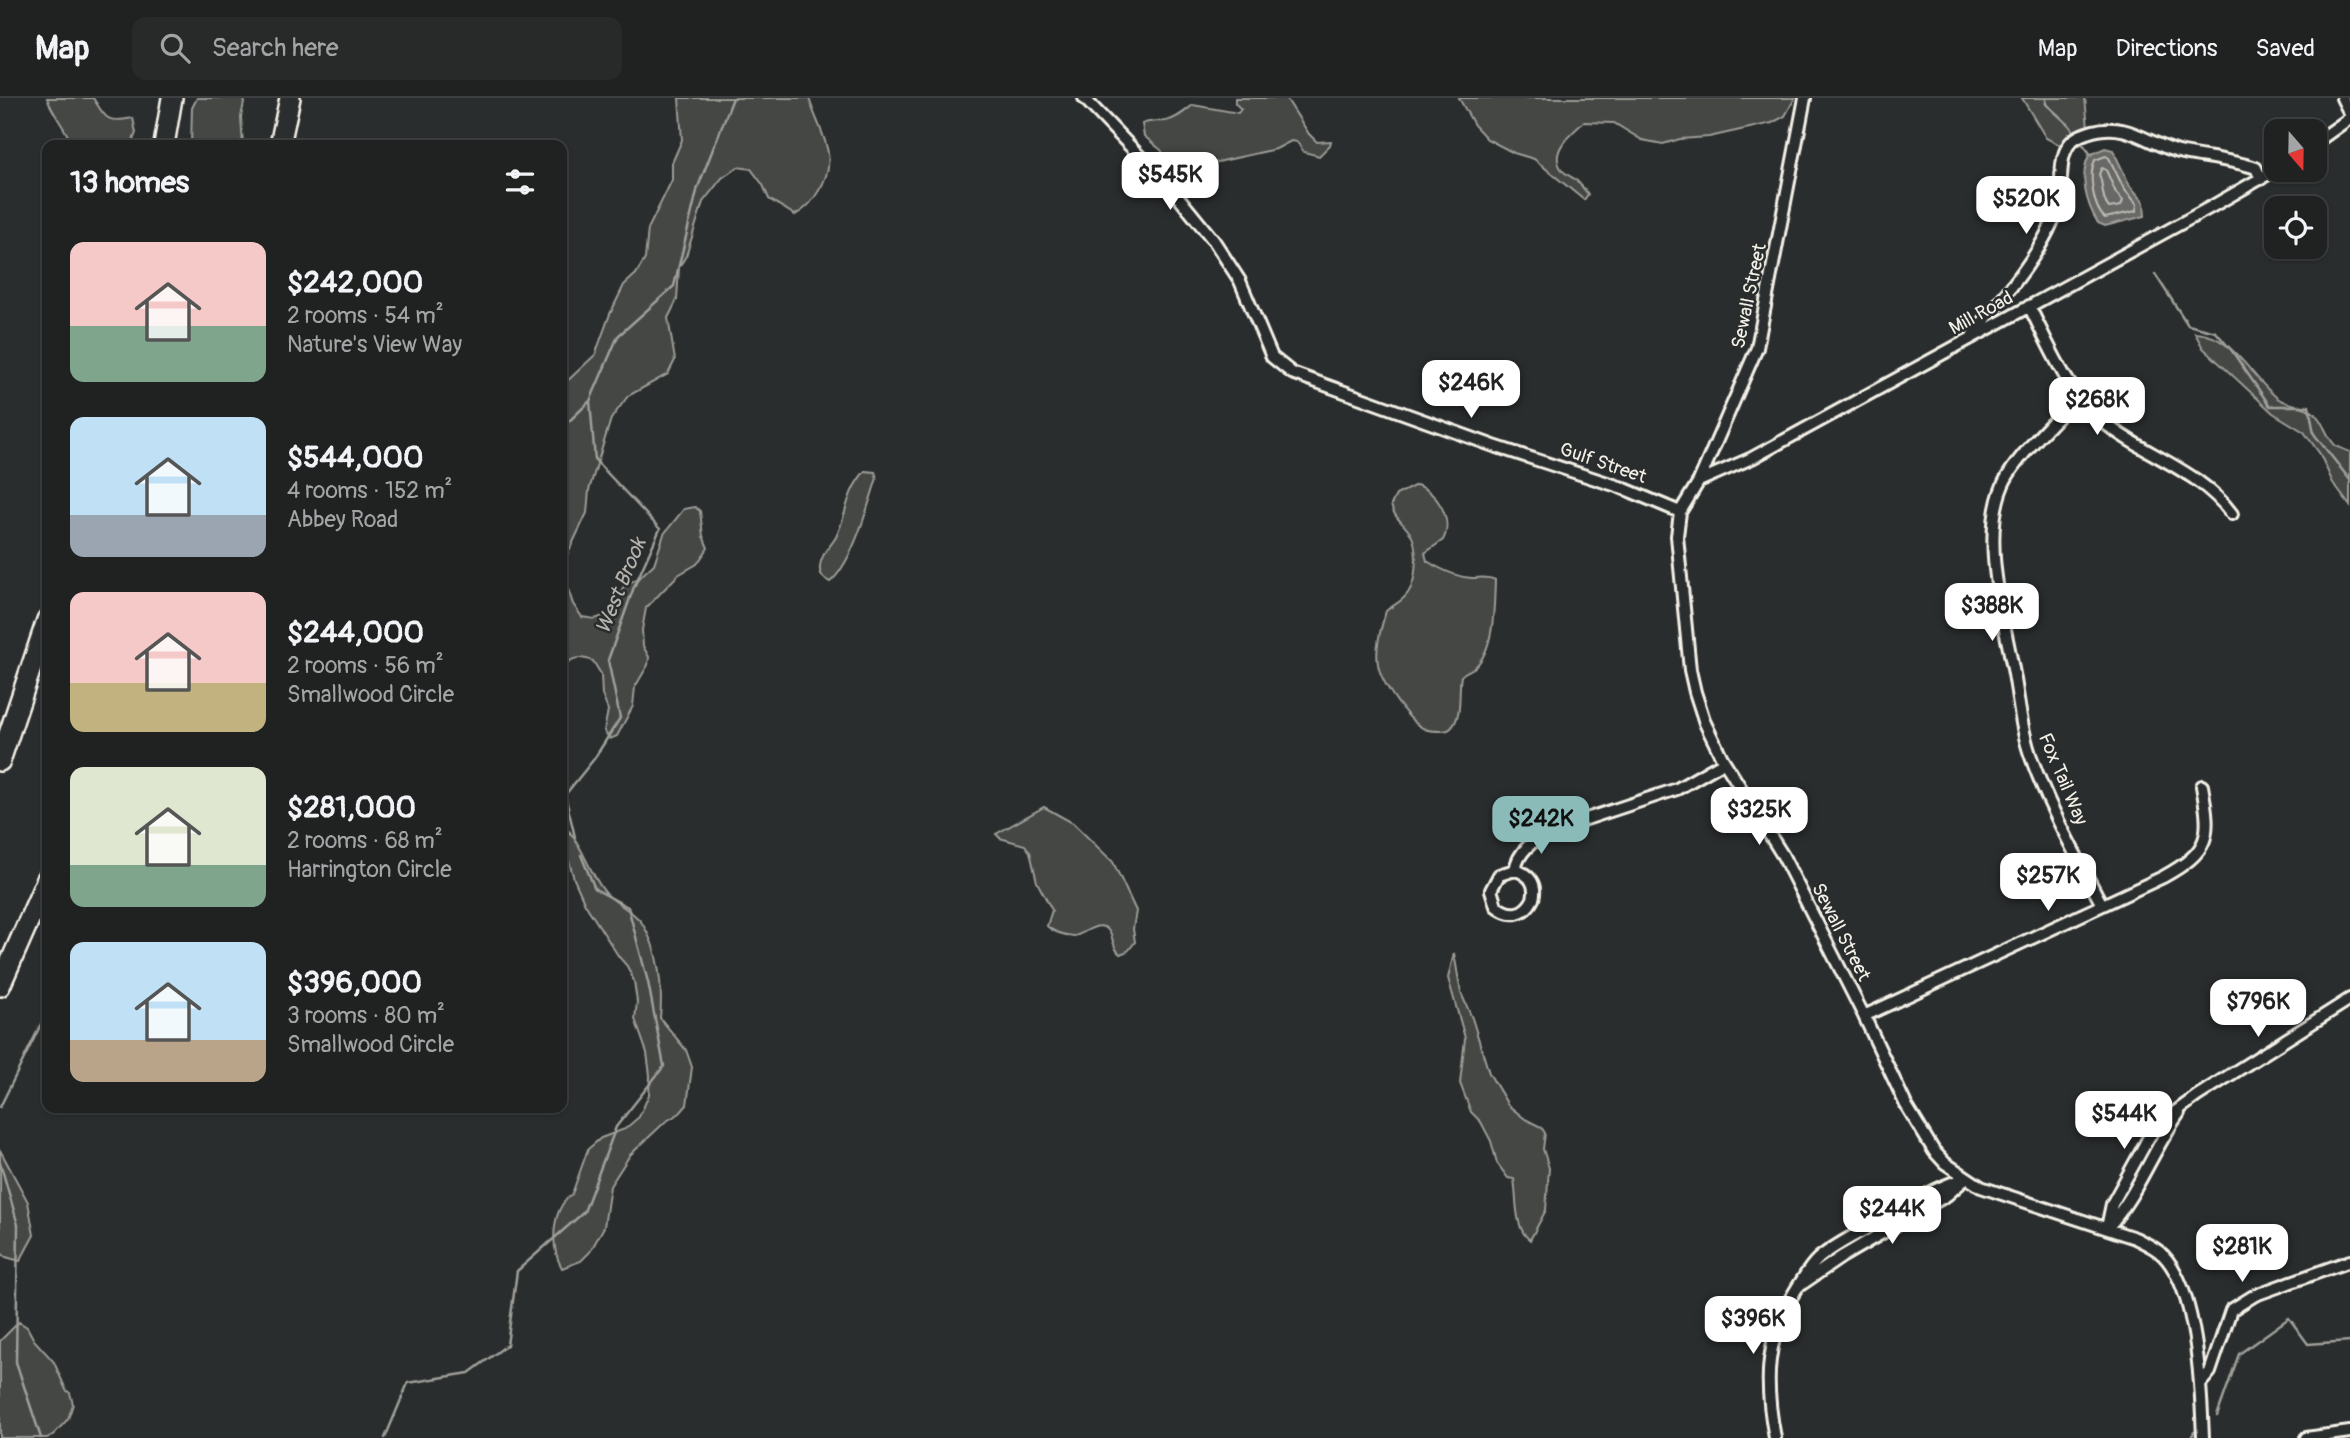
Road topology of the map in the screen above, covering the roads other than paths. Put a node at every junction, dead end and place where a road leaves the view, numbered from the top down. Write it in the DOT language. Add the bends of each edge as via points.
graph roads {
  1 [pos="172,98"];
  2 [pos="290,98"];
  3 [pos="1084,98"];
  4 [pos="2342,98"];
  5 [pos="1804,101"];
  6 [pos="2350,116"];
  7 [pos="2328,133"];
  8 [pos="165,140"];
  9 [pos="281,140"];
  10 [pos="2264,177"];
  11 [pos="2261,179"];
  12 [pos="2029,306"];
  13 [pos="1969,340"];
  14 [pos="2078,396"];
  15 [pos="1699,481"];
  16 [pos="1680,512"];
  17 [pos="2232,514"];
  18 [pos="42,635"];
  19 [pos="0,761"];
  20 [pos="1724,762"];
  21 [pos="2202,786"];
  22 [pos="1515,870"];
  23 [pos="42,890"];
  24 [pos="2102,905"];
  25 [pos="0,986"];
  26 [pos="2350,999"];
  27 [pos="1864,1016"];
  28 [pos="1966,1178"];
  29 [pos="2106,1228"];
  30 [pos="2350,1261"];
  31 [pos="2200,1384"];
  32 [pos="2350,1432"];
  33 [pos="1775,1438"];
  34 [pos="2203,1438"];
  35 [pos="2306,1438"];
  1 -- 8 [label="highway"];
  2 -- 9 [label="highway"];
  3 -- 16 [label="street, Gulf Street" via="1214,241 1241,284 1272,357 1292,373"];
  4 -- 6 [label="street"];
  5 -- 15 [label="street, Sewall Street" via="1757,348"];
  6 -- 7 [label="street"];
  10 -- 11 [label="street, Mill Road"];
  11 -- 12 [label="street, Mill Road"];
  11 -- 13 [label="street" via="2256,168 2180,152 2130,131 2110,127 2078,137 2066,148 2059,205 2045,235"];
  12 -- 13 [label="street, Mill Road"];
  12 -- 14 [label="street"];
  13 -- 15 [label="street, Mill Road" via="1752,458"];
  14 -- 17 [label="street" via="2102,422 2206,486"];
  14 -- 24 [label="street, Fox Tail Way" via="2004,481 1993,546 2029,753"];
  15 -- 16 [label="street, Sewall Street"];
  16 -- 20 [label="street, Sewall Street" via="1676,536 1690,670 1705,723"];
  18 -- 19 [label="highway"];
  20 -- 22 [label="street" via="1677,789 1550,831 1526,849"];
  20 -- 27 [label="street, Sewall Street" via="1783,856"];
  21 -- 24 [label="street" via="2208,828 2196,854 2172,872"];
  22 -- 22 [label="street" via="1499,875 1491,890 1496,906 1511,914 1527,909 1535,894 1530,878"];
  23 -- 25 [label="highway"];
  24 -- 27 [label="street"];
  26 -- 29 [label="street" via="2185,1105 2124,1209"];
  27 -- 28 [label="street, Sewall Street" via="1918,1128 1942,1160"];
  28 -- 29 [label="street, Sewall Street" via="2009,1198"];
  28 -- 33 [label="street" via="1947,1195 1799,1286 1780,1320 1768,1363 1767,1391"];
  29 -- 31 [label="street, Sewall Street" via="2154,1248 2171,1265 2193,1327"];
  30 -- 31 [label="street" via="2255,1295 2231,1310 2210,1372"];
  31 -- 34 [label="street, Sewall Street"];
  32 -- 35 [label="street"];
}
